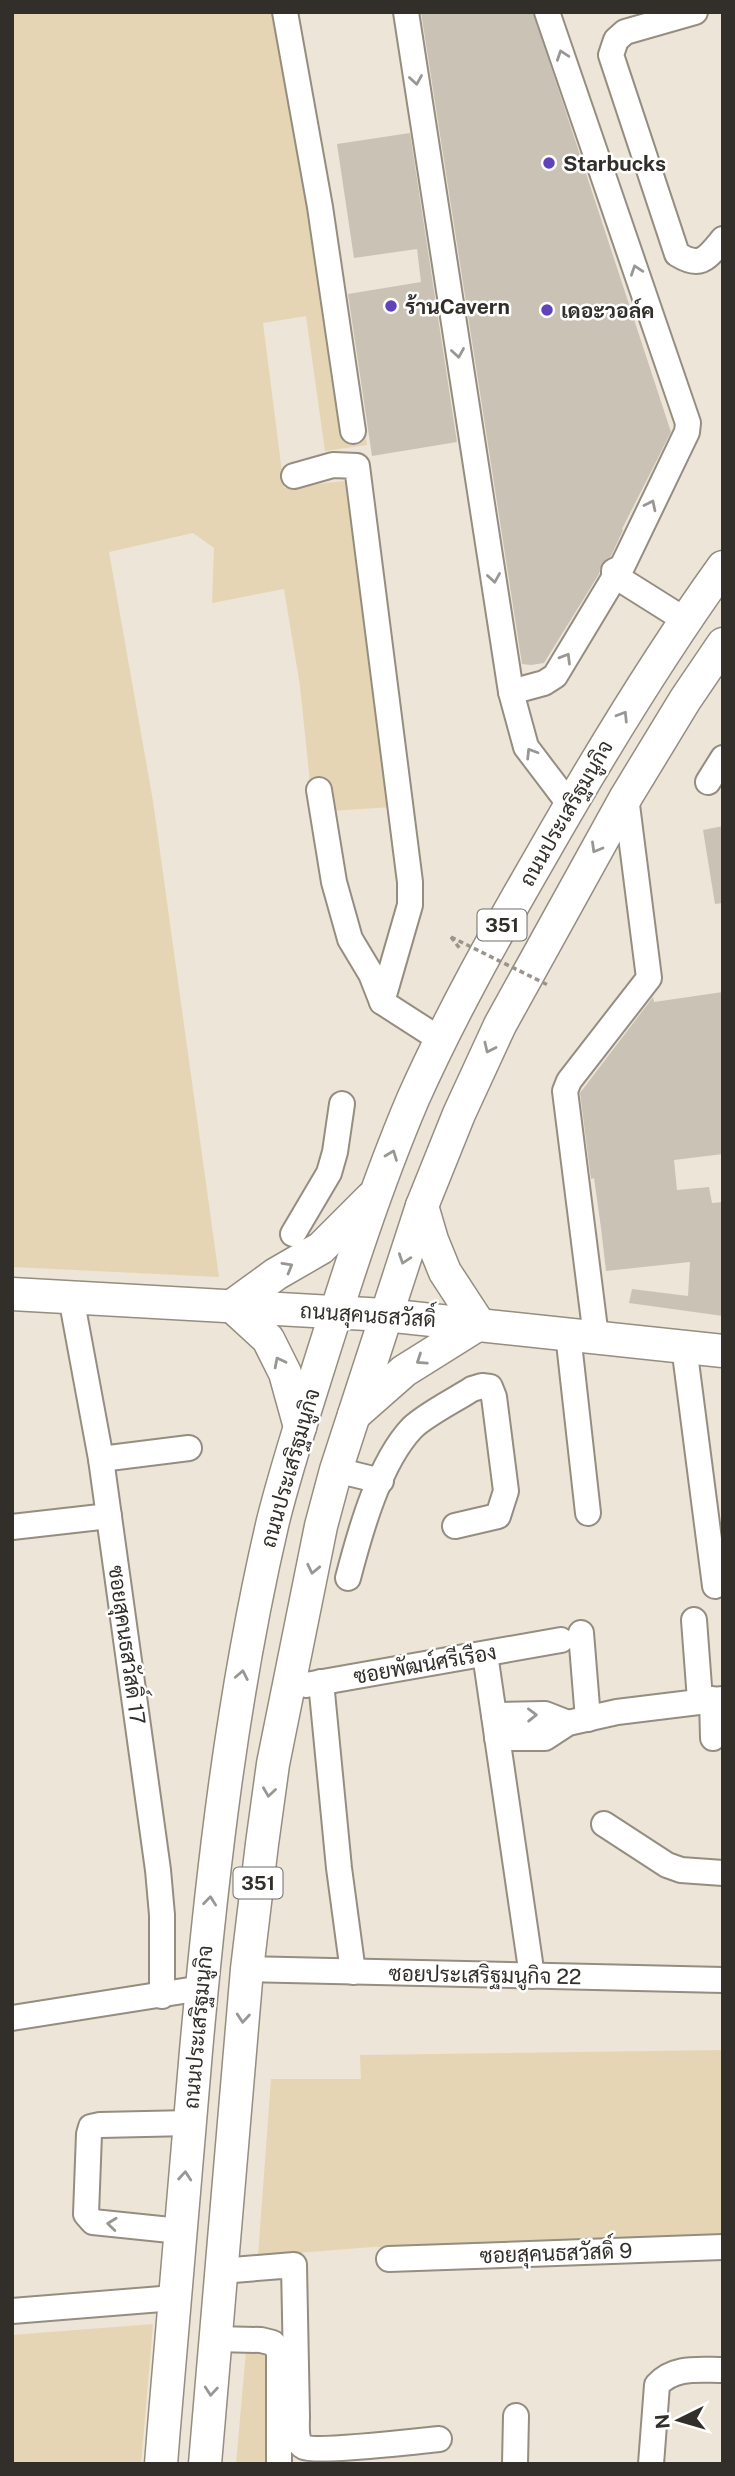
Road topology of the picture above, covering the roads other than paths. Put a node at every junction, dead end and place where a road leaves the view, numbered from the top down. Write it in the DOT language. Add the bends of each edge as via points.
graph roads {
  1 [pos="285,12"];
  2 [pos="406,12"];
  3 [pos="547,12"];
  4 [pos="695,12"];
  5 [pos="723,239"];
  6 [pos="353,431"];
  7 [pos="294,476"];
  8 [pos="723,567"];
  9 [pos="620,575"];
  10 [pos="685,620"];
  11 [pos="723,644"];
  12 [pos="512,692"];
  13 [pos="723,758"];
  14 [pos="708,782"];
  15 [pos="319,790"];
  16 [pos="626,797"];
  17 [pos="570,805"];
  18 [pos="382,1002"];
  19 [pos="440,1040"];
  20 [pos="414,1097"];
  21 [pos="342,1104"];
  22 [pos="459,1114"];
  23 [pos="378,1192"];
  24 [pos="422,1206"];
  25 [pos="293,1234"];
  26 [pos="12,1294"];
  27 [pos="71,1297"];
  28 [pos="232,1306"];
  29 [pos="336,1311"];
  30 [pos="386,1315"];
  31 [pos="479,1324"];
  32 [pos="582,1335"];
  33 [pos="684,1346"];
  34 [pos="723,1350"];
  35 [pos="354,1416"];
  36 [pos="300,1427"];
  37 [pos="189,1448"];
  38 [pos="101,1459"];
  39 [pos="336,1470"];
  40 [pos="381,1481"];
  41 [pos="588,1513"];
  42 [pos="109,1516"];
  43 [pos="274,1518"];
  44 [pos="455,1525"];
  45 [pos="321,1526"];
  46 [pos="12,1527"];
  47 [pos="348,1578"];
  48 [pos="715,1586"];
  49 [pos="694,1620"];
  50 [pos="485,1654"];
  51 [pos="321,1682"];
  52 [pos="288,1688"];
  53 [pos="712,1699"];
  54 [pos="578,1721"];
  55 [pos="496,1726"];
  56 [pos="713,1738"];
  57 [pos="604,1824"];
  58 [pos="723,1873"];
  59 [pos="247,1969"];
  60 [pos="354,1972"];
  61 [pos="532,1976"];
  62 [pos="723,1980"];
  63 [pos="202,1988"];
  64 [pos="162,1996"];
  65 [pos="12,2018"];
  66 [pos="190,2123"];
  67 [pos="180,2231"];
  68 [pos="723,2247"];
  69 [pos="389,2259"];
  70 [pos="221,2271"];
  71 [pos="174,2298"];
  72 [pos="12,2311"];
  73 [pos="215,2339"];
  74 [pos="723,2370"];
  75 [pos="516,2416"];
  76 [pos="439,2439"];
  77 [pos="162,2464"];
  78 [pos="205,2464"];
  79 [pos="279,2464"];
  80 [pos="515,2464"];
  81 [pos="650,2464"];
  1 -- 6 [label="street"];
  2 -- 12 [label="street, one-way"];
  9 -- 3 [label="street, one-way" via="688,423"];
  4 -- 5 [label="street" via="625,32 616,40 611,55 677,254 699,262"];
  7 -- 18 [label="street" via="334,465 357,466 410,882 410,905"];
  8 -- 10 [label="main road, ถนนประเสริฐมนูกิจ / 351"];
  9 -- 10 [label="street"];
  12 -- 9 [label="street, one-way" via="544,684 555,676"];
  17 -- 10 [label="main road, ถนนประเสริฐมนูกิจ / 351, one-way"];
  11 -- 16 [label="main road, ถนนประเสริฐมนูกิจ / 351"];
  17 -- 12 [label="street, one-way" via="526,747"];
  13 -- 14 [label="street"];
  15 -- 18 [label="street" via="334,882 350,939"];
  16 -- 22 [label="main road, ถนนประเสริฐมนูกิจ / 351, one-way" via="506,1014"];
  16 -- 32 [label="street" via="649,978 565,1091"];
  17 -- 19 [label="main road, ถนนประเสริฐมนูกิจ / 351"];
  18 -- 19 [label="street"];
  19 -- 20 [label="main road, ถนนประเสริฐมนูกิจ / 351"];
  20 -- 22 [label="main road"];
  23 -- 20 [label="main road, ถนนประเสริฐมนูกิจ / 351, one-way"];
  21 -- 25 [label="street" via="329,1173"];
  22 -- 24 [label="main road, ถนนประเสริฐมนูกิจ / 351"];
  28 -- 23 [label="main road, one-way" via="321,1248"];
  23 -- 29 [label="main road, ถนนประเสริฐมนูกิจ / 351"];
  24 -- 30 [label="main road, ถนนประเสริฐมนูกิจ / 351, one-way"];
  24 -- 31 [label="main road" via="445,1272"];
  26 -- 27 [label="main road, ถนนสุคนธสวัสดิ์"];
  27 -- 28 [label="main road, ถนนสุคนธสวัสดิ์"];
  27 -- 38 [label="street, ซอยสุคนธสวัสดิ์ 17"];
  28 -- 29 [label="main road, ถนนสุคนธสวัสดิ์"];
  36 -- 28 [label="main road, one-way" via="285,1373 268,1339"];
  29 -- 30 [label="main road, ถนนสุคนธสวัสดิ์"];
  29 -- 36 [label="main road, ถนนประเสริฐมนูกิจ / 351"];
  30 -- 31 [label="main road, ถนนสุคนธสวัสดิ์"];
  30 -- 35 [label="main road, ถนนประเสริฐมนูกิจ / 351"];
  31 -- 32 [label="main road, ถนนสุคนธสวัสดิ์"];
  31 -- 35 [label="main road, one-way" via="404,1371"];
  32 -- 33 [label="main road, ถนนสุคนธสวัสดิ์"];
  32 -- 41 [label="street"];
  33 -- 34 [label="main road, ถนนสุคนธสวัสดิ์"];
  33 -- 48 [label="street"];
  35 -- 39 [label="main road, ถนนประเสริฐมนูกิจ / 351"];
  36 -- 43 [label="main road, ถนนประเสริฐมนูกิจ / 351"];
  37 -- 38 [label="street"];
  38 -- 42 [label="street, ซอยสุคนธสวัสดิ์ 17"];
  39 -- 40 [label="street"];
  39 -- 45 [label="main road, ถนนประเสริฐมนูกิจ / 351"];
  40 -- 44 [label="street" via="413,1427 472,1389 490,1387 506,1491 503,1505 498,1516"];
  40 -- 47 [label="street"];
  42 -- 46 [label="street"];
  42 -- 64 [label="street, ซอยสุคนธสวัสดิ์ 17" via="158,1870"];
  43 -- 45 [label="main road"];
  63 -- 43 [label="main road, ถนนประเสริฐมนูกิจ / 351, one-way" via="234,1715"];
  45 -- 52 [label="main road, ถนนประเสริฐมนูกิจ / 351, one-way"];
  49 -- 53 [label="street"];
  50 -- 51 [label="street, ซอยพัฒน์ศรีเรือง"];
  50 -- 54 [label="street, ซอยพัฒน์ศรีเรือง" via="571,1637"];
  50 -- 55 [label="street"];
  51 -- 52 [label="street, ซอยพัฒน์ศรีเรือง"];
  51 -- 60 [label="street"];
  52 -- 59 [label="main road, ถนนประเสริฐมนูกิจ / 351, one-way" via="273,1764"];
  53 -- 54 [label="street"];
  53 -- 56 [label="street"];
  54 -- 55 [label="street" via="545,1714"];
  55 -- 61 [label="street"];
  57 -- 58 [label="street" via="681,1870"];
  59 -- 60 [label="street, ซอยประเสริฐมนูกิจ 22"];
  59 -- 70 [label="main road, ถนนประเสริฐมนูกิจ / 351, one-way"];
  60 -- 61 [label="street, ซอยประเสริฐมนูกิจ 22"];
  61 -- 62 [label="street, ซอยประเสริฐมนูกิจ 22"];
  63 -- 64 [label="street"];
  63 -- 66 [label="main road, ถนนประเสริฐมนูกิจ / 351"];
  64 -- 65 [label="street"];
  67 -- 66 [label="main road, ถนนประเสริฐมนูกิจ / 351, one-way"];
  67 -- 66 [label="street, one-way" via="88,2218 89,2134 91,2127 100,2125"];
  67 -- 71 [label="main road, ถนนประเสริฐมนูกิจ / 351"];
  68 -- 69 [label="street, ซอยสุคนธสวัสดิ์ 9"];
  70 -- 73 [label="main road, ถนนประเสริฐมนูกิจ / 351"];
  70 -- 76 [label="street" via="295,2265 301,2446"];
  71 -- 72 [label="street"];
  71 -- 77 [label="main road, ถนนประเสริฐมนูกิจ / 351"];
  73 -- 78 [label="main road, ถนนประเสริฐมนูกิจ / 351, one-way"];
  73 -- 79 [label="street" via="261,2340 273,2343 279,2351"];
  74 -- 81 [label="street" via="679,2371 657,2385"];
  75 -- 80 [label="street"];
}
